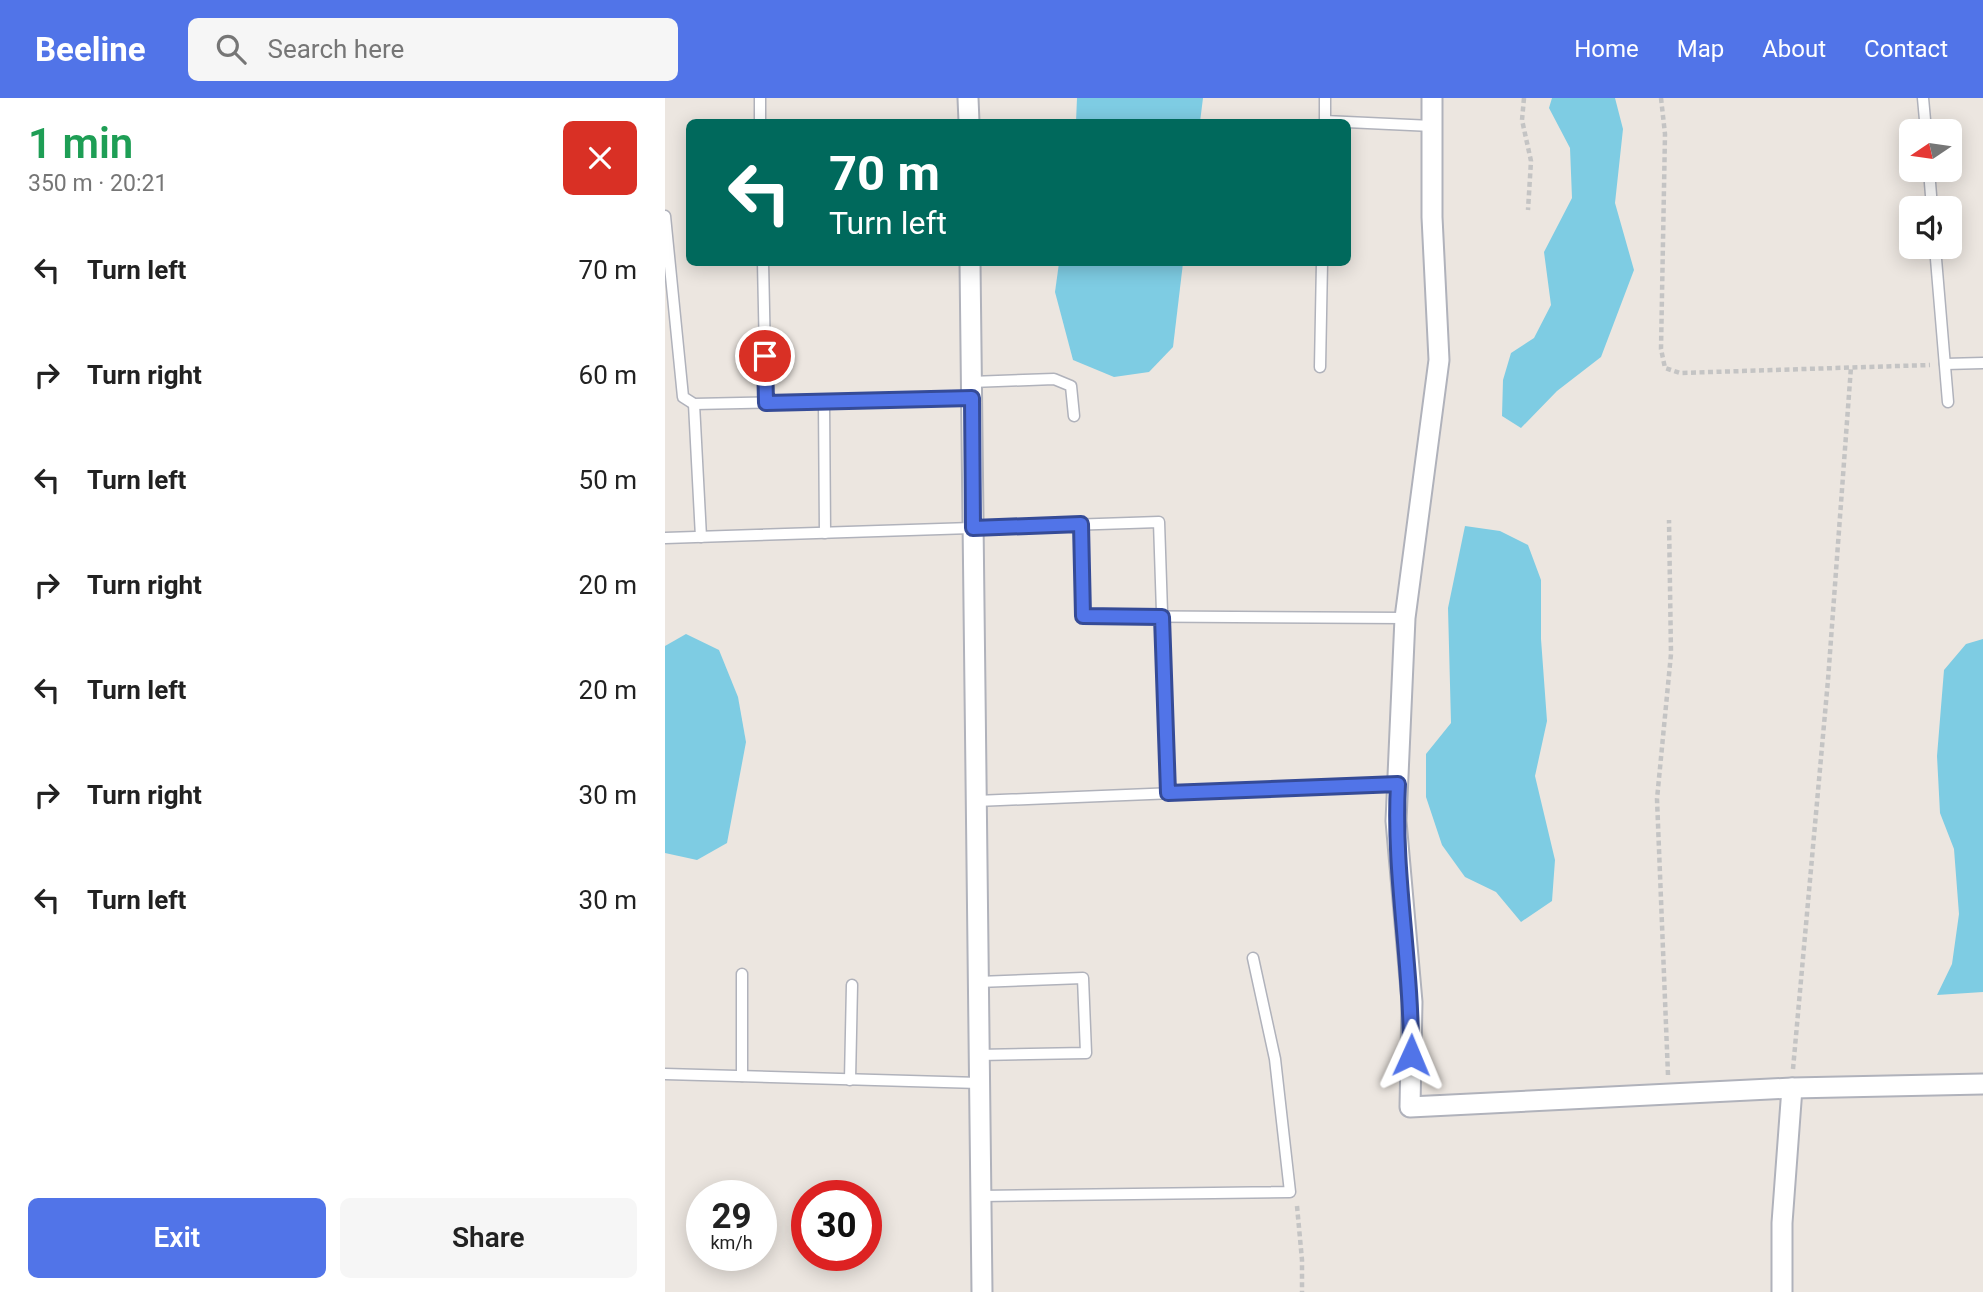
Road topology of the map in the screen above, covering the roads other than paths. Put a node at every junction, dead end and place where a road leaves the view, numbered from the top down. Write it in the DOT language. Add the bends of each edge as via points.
graph roads {
  1 [pos="760,98"];
  2 [pos="968,98"];
  3 [pos="1325,98"];
  4 [pos="1432,98"];
  5 [pos="1923,98"];
  6 [pos="760,119"];
  7 [pos="969,119"];
  8 [pos="1325,119"];
  9 [pos="1925,119"];
  10 [pos="1351,123"];
  11 [pos="1432,126"];
  12 [pos="665,216"];
  13 [pos="1936,259"];
  14 [pos="763,266"];
  15 [pos="970,266"];
  16 [pos="1322,266"];
  17 [pos="1983,363"];
  18 [pos="1945,364"];
  19 [pos="1320,368"];
  20 [pos="972,390"];
  21 [pos="824,401"];
  22 [pos="1948,402"];
  23 [pos="766,403"];
  24 [pos="694,404"];
  25 [pos="1074,416"];
  26 [pos="1081,524"];
  27 [pos="973,528"];
  28 [pos="825,533"];
  29 [pos="701,537"];
  30 [pos="665,538"];
  31 [pos="1162,617"];
  32 [pos="1405,618"];
  33 [pos="1398,784"];
  34 [pos="1168,793"];
  35 [pos="976,801"];
  36 [pos="1253,958"];
  37 [pos="742,974"];
  38 [pos="978,982"];
  39 [pos="852,985"];
  40 [pos="978,1055"];
  41 [pos="665,1074"];
  42 [pos="742,1076"];
  43 [pos="850,1080"];
  44 [pos="979,1083"];
  45 [pos="1983,1084"];
  46 [pos="1792,1088"];
  47 [pos="980,1196"];
  48 [pos="982,1292"];
  49 [pos="1782,1292"];
  1 -- 6 [label="lane"];
  2 -- 7 [label="street"];
  3 -- 8 [label="lane"];
  4 -- 11 [label="street"];
  5 -- 9 [label="lane"];
  10 -- 11 [label="lane"];
  11 -- 32 [label="street" via="1439,360"];
  12 -- 24 [label="lane" via="683,397"];
  13 -- 18 [label="lane"];
  14 -- 23 [label="lane"];
  15 -- 20 [label="street"];
  16 -- 19 [label="lane"];
  17 -- 18 [label="lane"];
  18 -- 22 [label="lane"];
  20 -- 21 [label="lane"];
  20 -- 25 [label="lane" via="1053,379 1071,386"];
  20 -- 27 [label="street"];
  21 -- 23 [label="lane"];
  21 -- 28 [label="lane"];
  23 -- 24 [label="lane"];
  24 -- 29 [label="lane"];
  26 -- 27 [label="lane"];
  26 -- 31 [label="lane" via="1083,616"];
  26 -- 31 [label="lane" via="1159,522"];
  27 -- 28 [label="lane"];
  27 -- 35 [label="street"];
  28 -- 29 [label="lane"];
  29 -- 30 [label="lane"];
  31 -- 32 [label="lane"];
  31 -- 34 [label="lane"];
  32 -- 33 [label="street"];
  33 -- 34 [label="lane"];
  33 -- 46 [label="street" via="1396,821 1412,1002 1410,1107"];
  34 -- 35 [label="lane"];
  35 -- 38 [label="street"];
  36 -- 47 [label="lane" via="1275,1059 1290,1192"];
  37 -- 42 [label="lane"];
  38 -- 40 [label="street"];
  38 -- 40 [label="lane" via="1083,978 1086,1053"];
  39 -- 43 [label="lane"];
  40 -- 44 [label="street"];
  41 -- 42 [label="lane"];
  42 -- 43 [label="lane"];
  43 -- 44 [label="lane"];
  44 -- 47 [label="street"];
  45 -- 46 [label="street"];
  46 -- 49 [label="street"];
  47 -- 48 [label="street"];
}
